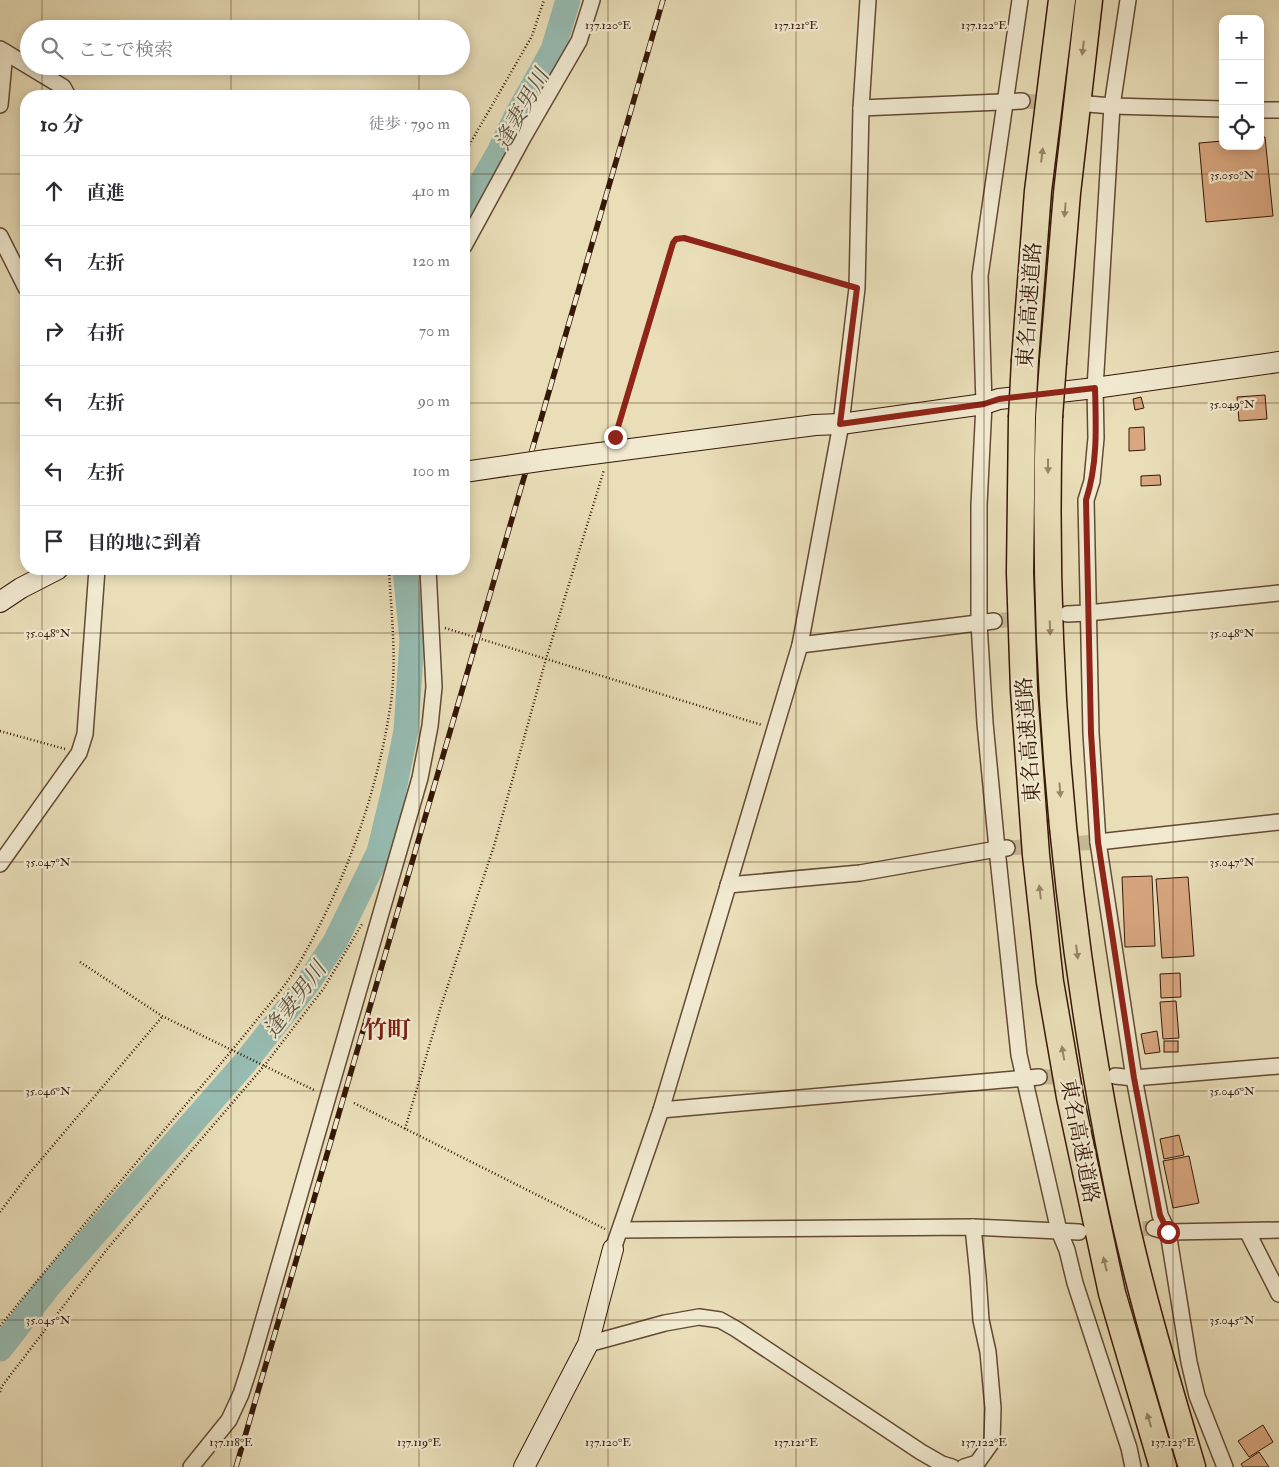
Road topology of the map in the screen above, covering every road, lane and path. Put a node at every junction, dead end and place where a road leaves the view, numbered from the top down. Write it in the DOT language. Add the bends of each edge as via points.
graph roads {
  1 [pos="544,0"];
  2 [pos="592,0"];
  3 [pos="868,0"];
  4 [pos="1020,0"];
  5 [pos="1062,0"];
  6 [pos="1089,0"];
  7 [pos="1128,0"];
  8 [pos="3,51"];
  9 [pos="20,61"];
  10 [pos="42,75"];
  11 [pos="64,90"];
  12 [pos="1005,102"];
  13 [pos="1022,102"];
  14 [pos="1088,104"];
  15 [pos="0,106"];
  16 [pos="1112,106"];
  17 [pos="861,108"];
  18 [pos="1219,109"];
  19 [pos="1264,110"];
  20 [pos="1279,110"];
  21 [pos="470,144"];
  22 [pos="470,235"];
  23 [pos="0,236"];
  24 [pos="20,276"];
  25 [pos="857,288"];
  26 [pos="1279,362"];
  27 [pos="1095,388"];
  28 [pos="984,404"];
  29 [pos="840,424"];
  30 [pos="615,437"];
  31 [pos="604,468"];
  32 [pos="470,471"];
  33 [pos="46,575"];
  34 [pos="97,575"];
  35 [pos="389,575"];
  36 [pos="428,575"];
  37 [pos="1279,593"];
  38 [pos="0,602"];
  39 [pos="1088,613"];
  40 [pos="1067,614"];
  41 [pos="986,622"];
  42 [pos="432,624"];
  43 [pos="800,645"];
  44 [pos="546,659"];
  45 [pos="774,729"];
  46 [pos="0,731"];
  47 [pos="79,753"];
  48 [pos="1279,822"];
  49 [pos="1098,842"];
  50 [pos="1002,848"];
  51 [pos="5,850"];
  52 [pos="0,864"];
  53 [pos="728,885"];
  54 [pos="362,923"];
  55 [pos="80,962"];
  56 [pos="162,1016"];
  57 [pos="234,1051"];
  58 [pos="264,1066"];
  59 [pos="1279,1066"];
  60 [pos="1115,1076"];
  61 [pos="1039,1077"];
  62 [pos="1023,1078"];
  63 [pos="1134,1078"];
  64 [pos="328,1097"];
  65 [pos="354,1103"];
  66 [pos="661,1110"];
  67 [pos="405,1129"];
  68 [pos="0,1212"];
  69 [pos="973,1228"];
  70 [pos="1161,1230"];
  71 [pos="1279,1230"];
  72 [pos="1059,1231"];
  73 [pos="1247,1231"];
  74 [pos="1079,1232"];
  75 [pos="617,1238"];
  76 [pos="1279,1294"];
  77 [pos="0,1326"];
  78 [pos="588,1344"];
  79 [pos="0,1392"];
  80 [pos="191,1467"];
  81 [pos="524,1467"];
  82 [pos="952,1467"];
  83 [pos="964,1467"];
  84 [pos="1133,1467"];
  85 [pos="1164,1467"];
  86 [pos="1192,1467"];
  87 [pos="1225,1467"];
  1 -- 21 [label="path" via="532,36"];
  2 -- 22 [label="street" via="579,41"];
  3 -- 17 [label="street"];
  4 -- 12 [label="street"];
  85 -- 5 [label="highway, 東名高速道路, one-way, bridge" via="1112,1293 1072,1107 1050,982 1036,855 1024,690 1020,573 1025,360 1038,191"];
  6 -- 86 [label="highway, 東名高速道路, one-way, bridge" via="1067,193 1050,417 1048,571 1052,689 1065,852 1081,980 1118,1189 1141,1288"];
  7 -- 16 [label="street"];
  8 -- 9 [label="street"];
  8 -- 15 [label="street"];
  10 -- 11 [label="street"];
  12 -- 13 [label="street"];
  12 -- 17 [label="street"];
  12 -- 28 [label="street" via="980,276"];
  14 -- 16 [label="street"];
  16 -- 18 [label="street"];
  16 -- 27 [label="street"];
  17 -- 25 [label="street"];
  19 -- 20 [label="street"];
  23 -- 24 [label="street"];
  25 -- 29 [label="street"];
  25 -- 30 [label="path" via="684,238 676,239"];
  26 -- 27 [label="street"];
  27 -- 28 [label="street" via="999,399"];
  27 -- 39 [label="street" via="1096,438 1092,481 1086,500"];
  28 -- 29 [label="street"];
  28 -- 41 [label="street" via="979,505"];
  29 -- 32 [label="street, bridge"];
  29 -- 43 [label="street"];
  31 -- 44 [label="path"];
  33 -- 38 [label="street"];
  34 -- 47 [label="street" via="85,734"];
  35 -- 57 [label="path" via="393,642 391,700 378,768 359,829 334,897 300,962"];
  36 -- 42 [label="street"];
  37 -- 39 [label="street"];
  39 -- 40 [label="street"];
  39 -- 49 [label="street"];
  41 -- 43 [label="street"];
  41 -- 50 [label="street" via="985,723"];
  42 -- 44 [label="path"];
  42 -- 64 [label="street" via="434,687 420,778"];
  43 -- 45 [label="street"];
  44 -- 45 [label="path"];
  44 -- 67 [label="path" via="494,846 441,1006"];
  45 -- 53 [label="street"];
  46 -- 47 [label="path"];
  47 -- 51 [label="street"];
  48 -- 49 [label="street"];
  49 -- 63 [label="street"];
  50 -- 53 [label="street" via="860,873"];
  50 -- 62 [label="street"];
  51 -- 52 [label="street"];
  53 -- 66 [label="street"];
  54 -- 58 [label="path" via="324,988"];
  55 -- 56 [label="path"];
  56 -- 57 [label="path"];
  56 -- 68 [label="path" via="28,1174"];
  57 -- 58 [label="path"];
  57 -- 77 [label="path"];
  58 -- 64 [label="path"];
  58 -- 79 [label="path" via="108,1248"];
  59 -- 63 [label="street"];
  60 -- 63 [label="street"];
  61 -- 62 [label="street"];
  62 -- 66 [label="street"];
  62 -- 72 [label="street"];
  63 -- 70 [label="street"];
  64 -- 80 [label="street" via="241,1394 229,1420"];
  65 -- 67 [label="path"];
  66 -- 75 [label="street"];
  67 -- 75 [label="path"];
  69 -- 72 [label="street"];
  69 -- 75 [label="street"];
  69 -- 83 [label="street" via="993,1408 992,1442 976,1463"];
  70 -- 73 [label="street"];
  70 -- 87 [label="street" via="1197,1396"];
  71 -- 73 [label="street"];
  72 -- 74 [label="street"];
  72 -- 84 [label="street"];
  73 -- 76 [label="street"];
  75 -- 78 [label="street"];
  78 -- 81 [label="street"];
  78 -- 82 [label="street" via="665,1324 699,1318 720,1320 921,1452"];
}
